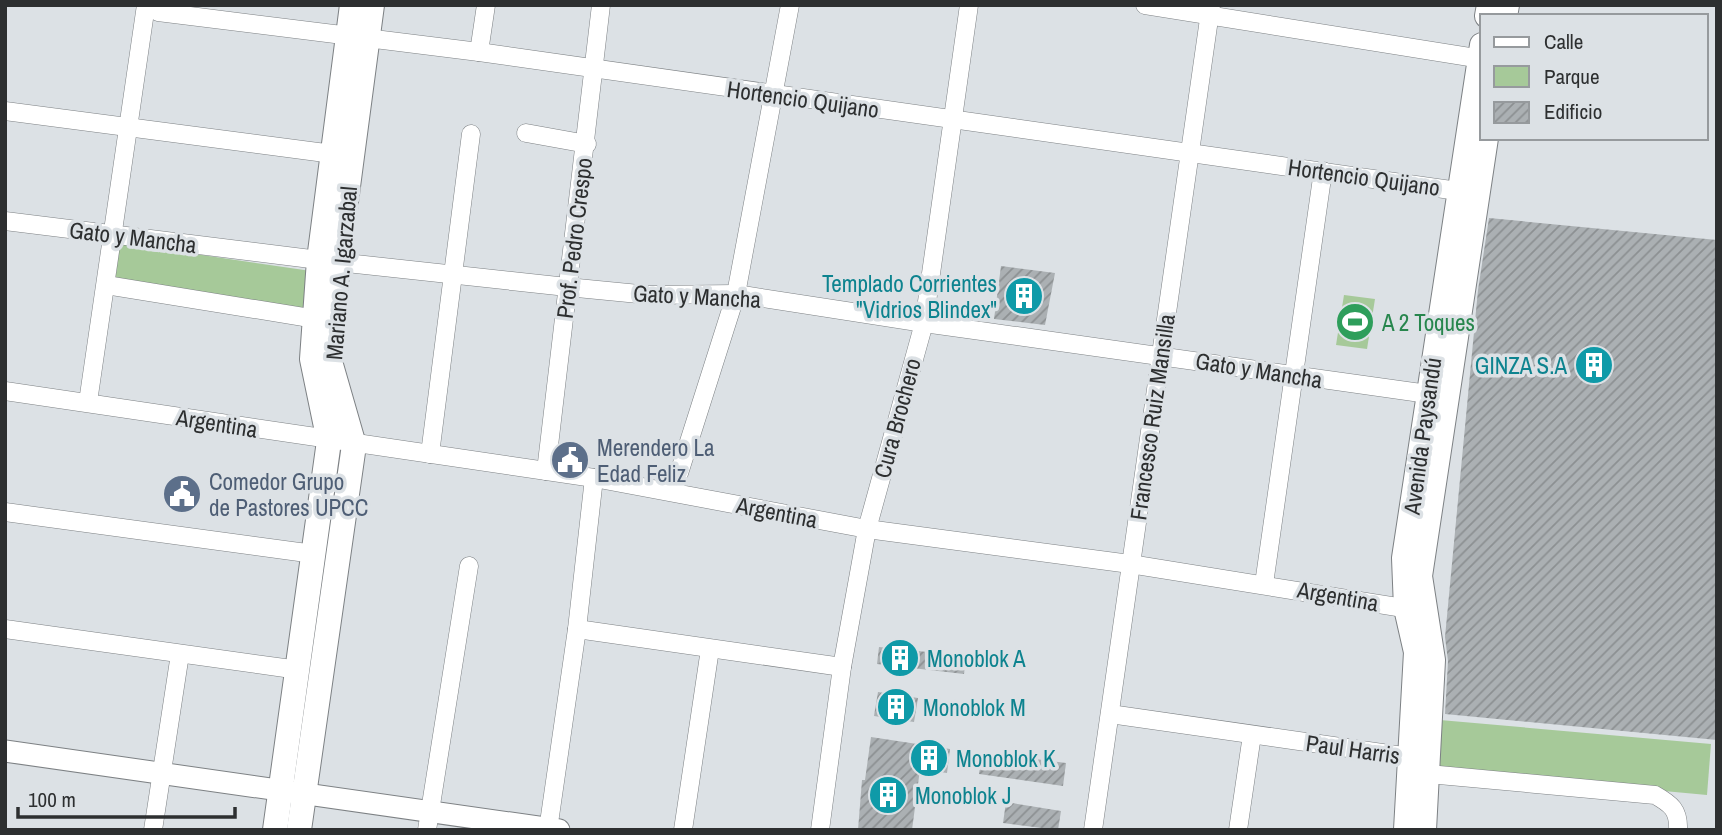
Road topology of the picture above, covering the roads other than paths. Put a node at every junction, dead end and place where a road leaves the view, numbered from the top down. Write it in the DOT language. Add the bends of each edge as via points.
graph roads {
  1 [pos="147,5"];
  2 [pos="352,5"];
  3 [pos="372,5"];
  4 [pos="486,5"];
  5 [pos="601,5"];
  6 [pos="790,5"];
  7 [pos="968,5"];
  8 [pos="1145,5"];
  9 [pos="1210,11"];
  10 [pos="358,37"];
  11 [pos="479,52"];
  12 [pos="1480,54"];
  13 [pos="1480,60"];
  14 [pos="592,69"];
  15 [pos="774,95"];
  16 [pos="5,111"];
  17 [pos="953,120"];
  18 [pos="128,130"];
  19 [pos="526,133"];
  20 [pos="471,134"];
  21 [pos="1486,140"];
  22 [pos="587,144"];
  23 [pos="1189,153"];
  24 [pos="333,154"];
  25 [pos="1323,171"];
  26 [pos="1458,191"];
  27 [pos="5,221"];
  28 [pos="112,235"];
  29 [pos="328,261"];
  30 [pos="455,273"];
  31 [pos="106,285"];
  32 [pos="567,287"];
  33 [pos="736,294"];
  34 [pos="316,320"];
  35 [pos="924,323"];
  36 [pos="1161,355"];
  37 [pos="1295,376"];
  38 [pos="5,391"];
  39 [pos="1428,394"];
  40 [pos="88,402"];
  41 [pos="329,441"];
  42 [pos="354,445"];
  43 [pos="430,454"];
  44 [pos="546,471"];
  45 [pos="594,478"];
  46 [pos="673,492"];
  47 [pos="5,512"];
  48 [pos="867,529"];
  49 [pos="314,554"];
  50 [pos="1130,564"];
  51 [pos="469,566"];
  52 [pos="1264,584"];
  53 [pos="1415,610"];
  54 [pos="5,629"];
  55 [pos="577,629"];
  56 [pos="710,649"];
  57 [pos="180,654"];
  58 [pos="842,667"];
  59 [pos="299,670"];
  60 [pos="1110,714"];
  61 [pos="1252,734"];
  62 [pos="5,751"];
  63 [pos="1419,766"];
  64 [pos="162,775"];
  65 [pos="292,792"];
  66 [pos="428,821"];
  67 [pos="551,829"];
  68 [pos="153,830"];
  69 [pos="275,830"];
  70 [pos="299,830"];
  71 [pos="683,830"];
  72 [pos="820,830"];
  73 [pos="1093,830"];
  74 [pos="1238,830"];
  75 [pos="1406,830"];
  76 [pos="1424,830"];
  77 [pos="1678,830"];
  1 -- 10 [label="street, Hortencio Quijano" via="158,12"];
  1 -- 18 [label="street"];
  2 -- 10 [label="main road, Mariano A. Igarzabal"];
  3 -- 10 [label="main road, Mariano A. Igarzabal"];
  4 -- 11 [label="street"];
  5 -- 14 [label="street, Prof. Pedro Crespo"];
  6 -- 15 [label="street"];
  7 -- 17 [label="street, Cura Brochero"];
  8 -- 9 [label="street"];
  9 -- 12 [label="street"];
  9 -- 23 [label="street, Francesco Ruiz Mansilla"];
  10 -- 11 [label="street, Hortencio Quijano"];
  10 -- 24 [label="main road, Mariano A. Igarzabal"];
  10 -- 29 [label="main road, Mariano A. Igarzabal"];
  11 -- 14 [label="street, Hortencio Quijano"];
  13 -- 26 [label="main road, Avenida Paysandú"];
  14 -- 15 [label="street, Hortencio Quijano"];
  14 -- 22 [label="street, Prof. Pedro Crespo"];
  15 -- 17 [label="street, Hortencio Quijano"];
  15 -- 33 [label="street"];
  16 -- 18 [label="street"];
  17 -- 23 [label="street, Hortencio Quijano"];
  17 -- 35 [label="street, Cura Brochero"];
  18 -- 24 [label="street"];
  18 -- 28 [label="street"];
  19 -- 22 [label="street"];
  20 -- 30 [label="street"];
  21 -- 53 [label="main road, Avenida Paysandú"];
  22 -- 32 [label="street, Prof. Pedro Crespo"];
  23 -- 25 [label="street, Hortencio Quijano"];
  23 -- 36 [label="street, Francesco Ruiz Mansilla"];
  24 -- 29 [label="main road, Mariano A. Igarzabal"];
  25 -- 26 [label="street, Hortencio Quijano"];
  25 -- 37 [label="street"];
  26 -- 39 [label="main road, Avenida Paysandú"];
  27 -- 28 [label="street, Gato y Mancha"];
  28 -- 29 [label="street, Gato y Mancha"];
  28 -- 31 [label="street"];
  29 -- 30 [label="street, Gato y Mancha"];
  29 -- 34 [label="main road, Mariano A. Igarzabal"];
  29 -- 42 [label="main road, Mariano A. Igarzabal" via="329,358"];
  30 -- 32 [label="street, Gato y Mancha"];
  30 -- 43 [label="street"];
  31 -- 34 [label="street"];
  31 -- 40 [label="street"];
  32 -- 33 [label="street, Gato y Mancha" via="649,295"];
  32 -- 44 [label="street, Prof. Pedro Crespo"];
  33 -- 35 [label="street, Gato y Mancha"];
  33 -- 46 [label="street"];
  34 -- 41 [label="main road, Mariano A. Igarzabal" via="312,359"];
  35 -- 36 [label="street, Gato y Mancha"];
  35 -- 48 [label="street, Cura Brochero"];
  36 -- 37 [label="street, Gato y Mancha"];
  36 -- 50 [label="street, Francesco Ruiz Mansilla"];
  37 -- 39 [label="street, Gato y Mancha"];
  37 -- 52 [label="street"];
  38 -- 40 [label="street, Argentina"];
  39 -- 53 [label="main road, Avenida Paysandú" via="1404,558"];
  40 -- 41 [label="street, Argentina"];
  41 -- 42 [label="street, Argentina"];
  41 -- 49 [label="main road, Mariano A. Igarzabal"];
  42 -- 43 [label="street, Argentina"];
  42 -- 65 [label="main road, Mariano A. Igarzabal"];
  43 -- 44 [label="street, Argentina"];
  44 -- 45 [label="street, Argentina"];
  45 -- 46 [label="street, Argentina"];
  45 -- 55 [label="street"];
  46 -- 48 [label="street, Argentina"];
  47 -- 49 [label="street"];
  48 -- 50 [label="street, Argentina"];
  48 -- 58 [label="street, Cura Brochero"];
  49 -- 59 [label="main road, Mariano A. Igarzabal"];
  50 -- 52 [label="street, Argentina"];
  50 -- 60 [label="street, Francesco Ruiz Mansilla"];
  51 -- 66 [label="street"];
  52 -- 53 [label="street, Argentina"];
  53 -- 63 [label="main road, Avenida Paysandú" via="1433,660"];
  54 -- 57 [label="street"];
  55 -- 56 [label="street"];
  55 -- 67 [label="street"];
  56 -- 58 [label="street"];
  56 -- 71 [label="street"];
  57 -- 59 [label="street"];
  57 -- 64 [label="street"];
  58 -- 72 [label="street, Cura Brochero"];
  59 -- 65 [label="main road, Mariano A. Igarzabal"];
  60 -- 61 [label="street, Paul Harris"];
  60 -- 73 [label="street, Francesco Ruiz Mansilla"];
  61 -- 63 [label="street, Paul Harris"];
  61 -- 74 [label="street"];
  62 -- 64 [label="street"];
  63 -- 75 [label="main road, Avenida Paysandú"];
  63 -- 76 [label="main road, Avenida Paysandú"];
  63 -- 77 [label="street, Paul Harris" via="1655,794 1672,805 1679,818"];
  64 -- 65 [label="street"];
  64 -- 68 [label="street"];
  65 -- 66 [label="street"];
  65 -- 69 [label="main road, Mariano A. Igarzabal"];
  65 -- 70 [label="main road, Mariano A. Igarzabal"];
  66 -- 67 [label="street"];
}
